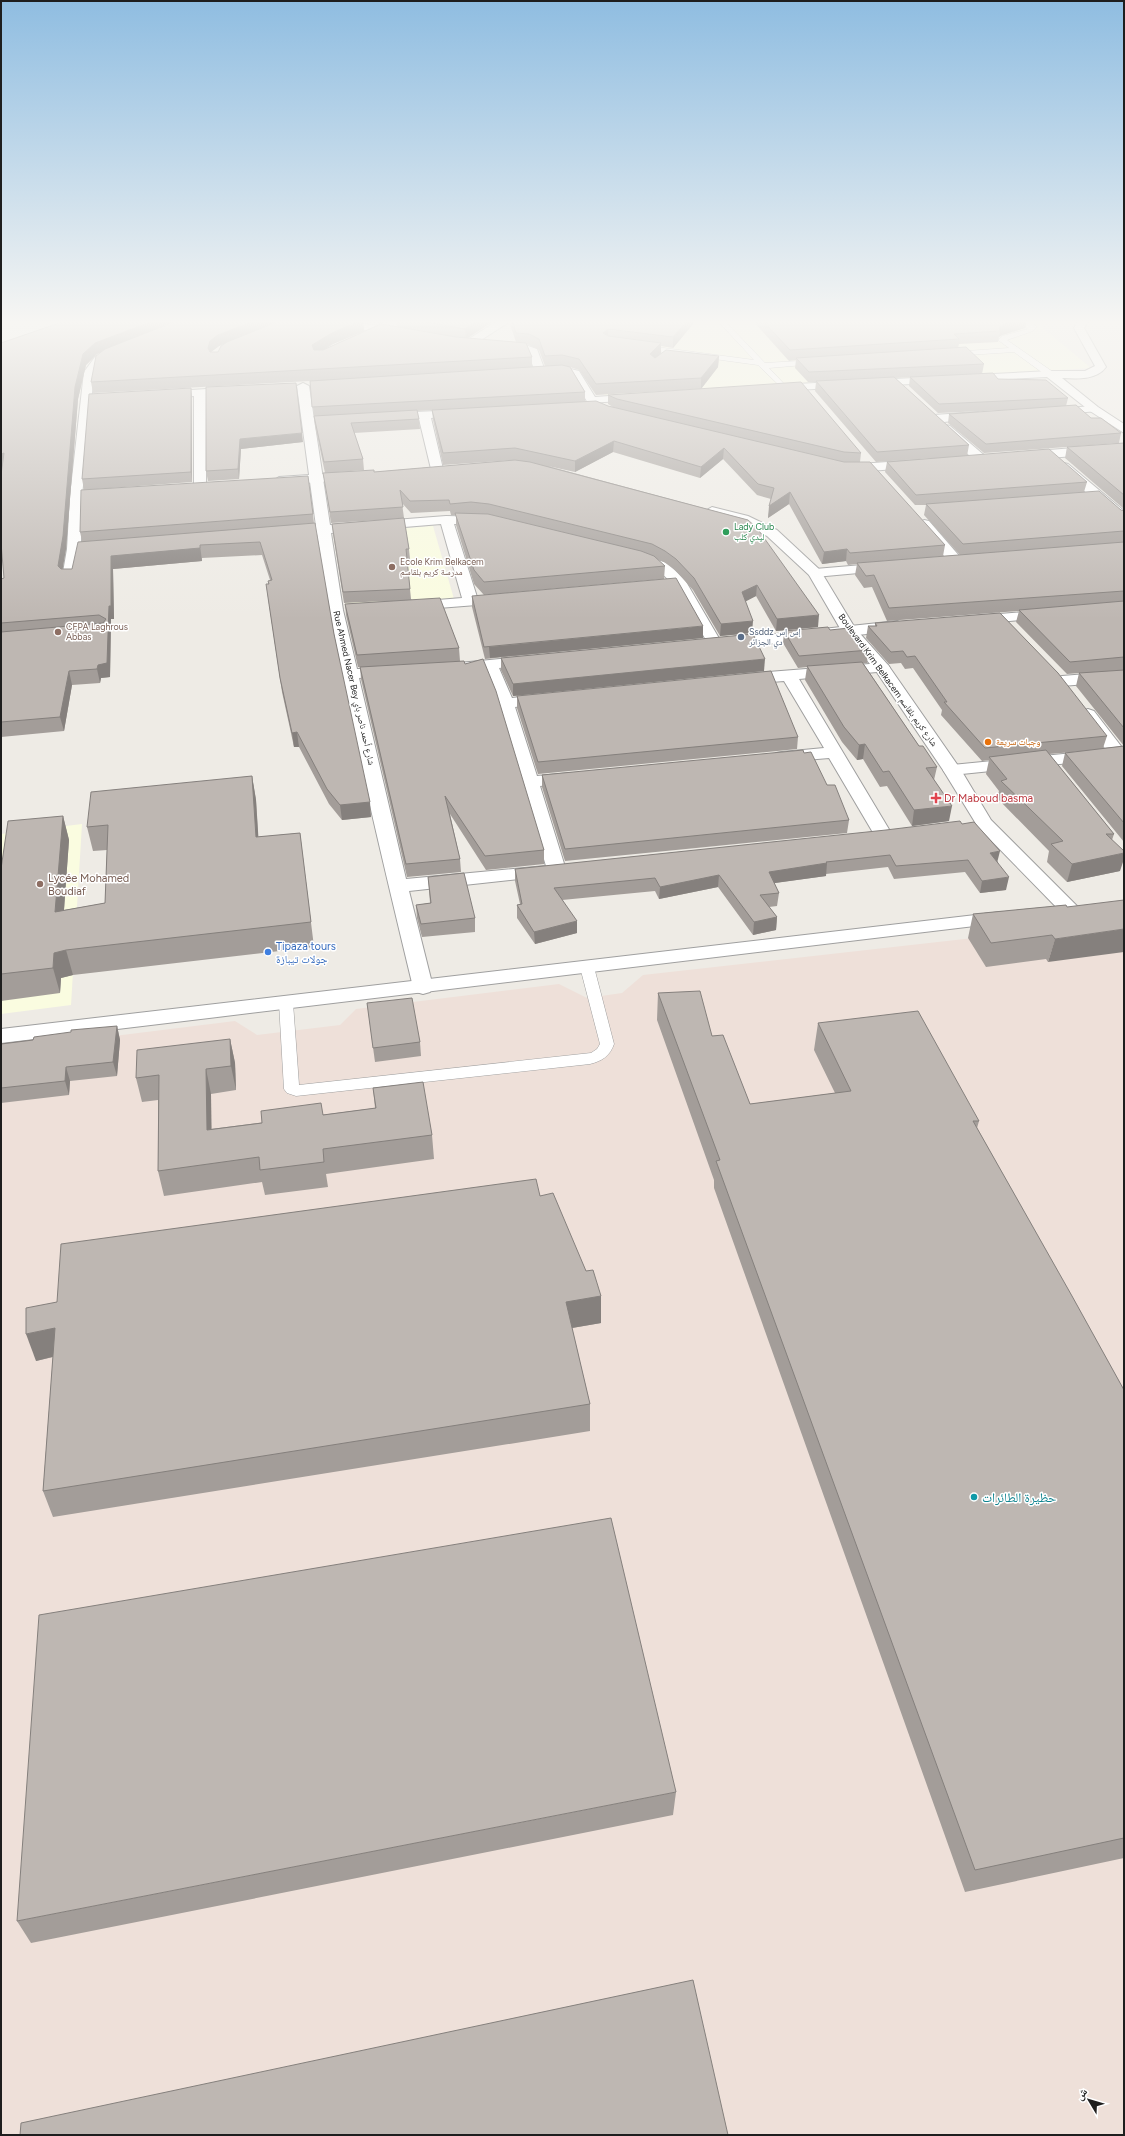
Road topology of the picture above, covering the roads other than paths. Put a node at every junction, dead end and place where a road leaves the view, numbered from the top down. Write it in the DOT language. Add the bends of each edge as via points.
graph roads {
  1 [pos="83,420"];
  2 [pos="200,420"];
  3 [pos="314,420"];
  4 [pos="425,420"];
  5 [pos="935,420"];
  6 [pos="1110,420"];
  7 [pos="1124,429"];
  8 [pos="1124,448"];
  9 [pos="1050,454"];
  10 [pos="862,456"];
  11 [pos="1012,457"];
  12 [pos="996,458"];
  13 [pos="981,459"];
  14 [pos="965,460"];
  15 [pos="926,464"];
  16 [pos="834,467"];
  17 [pos="452,468"];
  18 [pos="872,468"];
  19 [pos="437,469"];
  20 [pos="422,470"];
  21 [pos="369,475"];
  22 [pos="316,479"];
  23 [pos="882,479"];
  24 [pos="262,482"];
  25 [pos="215,486"];
  26 [pos="200,487"];
  27 [pos="184,488"];
  28 [pos="122,492"];
  29 [pos="76,496"];
  30 [pos="1099,497"];
  31 [pos="1083,498"];
  32 [pos="698,508"];
  33 [pos="917,516"];
  34 [pos="1124,518"];
  35 [pos="446,520"];
  36 [pos="498,522"];
  37 [pos="324,530"];
  38 [pos="277,533"];
  39 [pos="121,545"];
  40 [pos="74,549"];
  41 [pos="624,554"];
  42 [pos="972,560"];
  43 [pos="956,561"];
  44 [pos="941,562"];
  45 [pos="901,566"];
  46 [pos="815,572"];
  47 [pos="69,578"];
  48 [pos="680,583"];
  49 [pos="657,585"];
  50 [pos="518,598"];
  51 [pos="471,602"];
  52 [pos="400,606"];
  53 [pos="1063,613"];
  54 [pos="1002,618"];
  55 [pos="964,621"];
  56 [pos="910,625"];
  57 [pos="1013,629"];
  58 [pos="849,630"];
  59 [pos="715,644"];
  60 [pos="700,645"];
  61 [pos="544,660"];
  62 [pos="490,664"];
  63 [pos="444,668"];
  64 [pos="882,668"];
  65 [pos="1051,670"];
  66 [pos="406,671"];
  67 [pos="352,674"];
  68 [pos="789,675"];
  69 [pos="1124,676"];
  70 [pos="726,681"];
  71 [pos="1070,691"];
  72 [pos="561,697"];
  73 [pos="506,703"];
  74 [pos="836,752"];
  75 [pos="1121,753"];
  76 [pos="765,759"];
  77 [pos="1047,761"];
  78 [pos="952,770"];
  79 [pos="585,776"];
  80 [pos="1061,779"];
  81 [pos="530,782"];
  82 [pos="884,836"];
  83 [pos="398,886"];
  84 [pos="1046,913"];
  85 [pos="1022,915"];
  86 [pos="587,967"];
  87 [pos="423,987"];
  88 [pos="286,1003"];
  89 [pos="1,1036"];
  1 -- 29 [label="street"];
  2 -- 26 [label="street"];
  3 -- 22 [label="street, Rue Ahmed Nacer Bey شارع أحمد ناصر باي"];
  4 -- 19 [label="street"];
  5 -- 13 [label="street"];
  6 -- 7 [label="street"];
  8 -- 9 [label="street"];
  9 -- 11 [label="street"];
  9 -- 30 [label="street"];
  10 -- 18 [label="street"];
  12 -- 13 [label="street"];
  13 -- 14 [label="street"];
  15 -- 18 [label="street"];
  16 -- 18 [label="street"];
  17 -- 19 [label="street"];
  18 -- 23 [label="street"];
  19 -- 20 [label="street"];
  21 -- 22 [label="street"];
  22 -- 24 [label="street"];
  22 -- 37 [label="street, Rue Ahmed Nacer Bey شارع أحمد ناصر باي"];
  25 -- 26 [label="street"];
  26 -- 27 [label="street"];
  28 -- 29 [label="street"];
  29 -- 40 [label="street"];
  30 -- 31 [label="street"];
  30 -- 34 [label="street"];
  32 -- 46 [label="street, Boulevard Krim Belkacem شارع كريم بلقاسم" via="743,519 772,533"];
  33 -- 43 [label="street"];
  35 -- 36 [label="street"];
  35 -- 37 [label="street"];
  35 -- 51 [label="street"];
  37 -- 38 [label="street"];
  37 -- 67 [label="street, Rue Ahmed Nacer Bey شارع أحمد ناصر باي" via="344,610"];
  39 -- 40 [label="street"];
  40 -- 47 [label="street"];
  41 -- 48 [label="street" via="659,564"];
  42 -- 43 [label="street"];
  43 -- 44 [label="street"];
  45 -- 46 [label="street"];
  46 -- 58 [label="street, Boulevard Krim Belkacem شارع كريم بلقاسم"];
  48 -- 49 [label="street"];
  48 -- 59 [label="street"];
  50 -- 51 [label="street"];
  51 -- 52 [label="street"];
  53 -- 54 [label="street"];
  54 -- 55 [label="street"];
  54 -- 57 [label="street"];
  56 -- 58 [label="street"];
  58 -- 59 [label="street"];
  58 -- 64 [label="street, Boulevard Krim Belkacem شارع كريم بلقاسم"];
  59 -- 60 [label="street"];
  61 -- 62 [label="street"];
  62 -- 63 [label="street"];
  62 -- 73 [label="street"];
  64 -- 68 [label="street"];
  64 -- 78 [label="street, Boulevard Krim Belkacem شارع كريم بلقاسم"];
  65 -- 71 [label="street"];
  66 -- 67 [label="street"];
  67 -- 83 [label="street, Rue Ahmed Nacer Bey شارع أحمد ناصر باي"];
  68 -- 70 [label="street"];
  68 -- 74 [label="street"];
  69 -- 71 [label="street"];
  71 -- 75 [label="street"];
  72 -- 73 [label="street"];
  73 -- 81 [label="street"];
  74 -- 76 [label="street"];
  74 -- 82 [label="street"];
  75 -- 77 [label="street"];
  77 -- 78 [label="street"];
  77 -- 80 [label="street"];
  78 -- 84 [label="street, Boulevard Krim Belkacem شارع كريم بلقاسم" via="976,824 1078,909"];
  79 -- 81 [label="street"];
  81 -- 83 [label="street" via="565,869"];
  83 -- 87 [label="street, Rue Ahmed Nacer Bey شارع أحمد ناصر باي"];
  85 -- 86 [label="street"];
  86 -- 87 [label="street"];
  86 -- 88 [label="lane" via="607,1044 605,1051 590,1059 296,1092 292,1089"];
  87 -- 88 [label="street"];
  88 -- 89 [label="street"];
}
